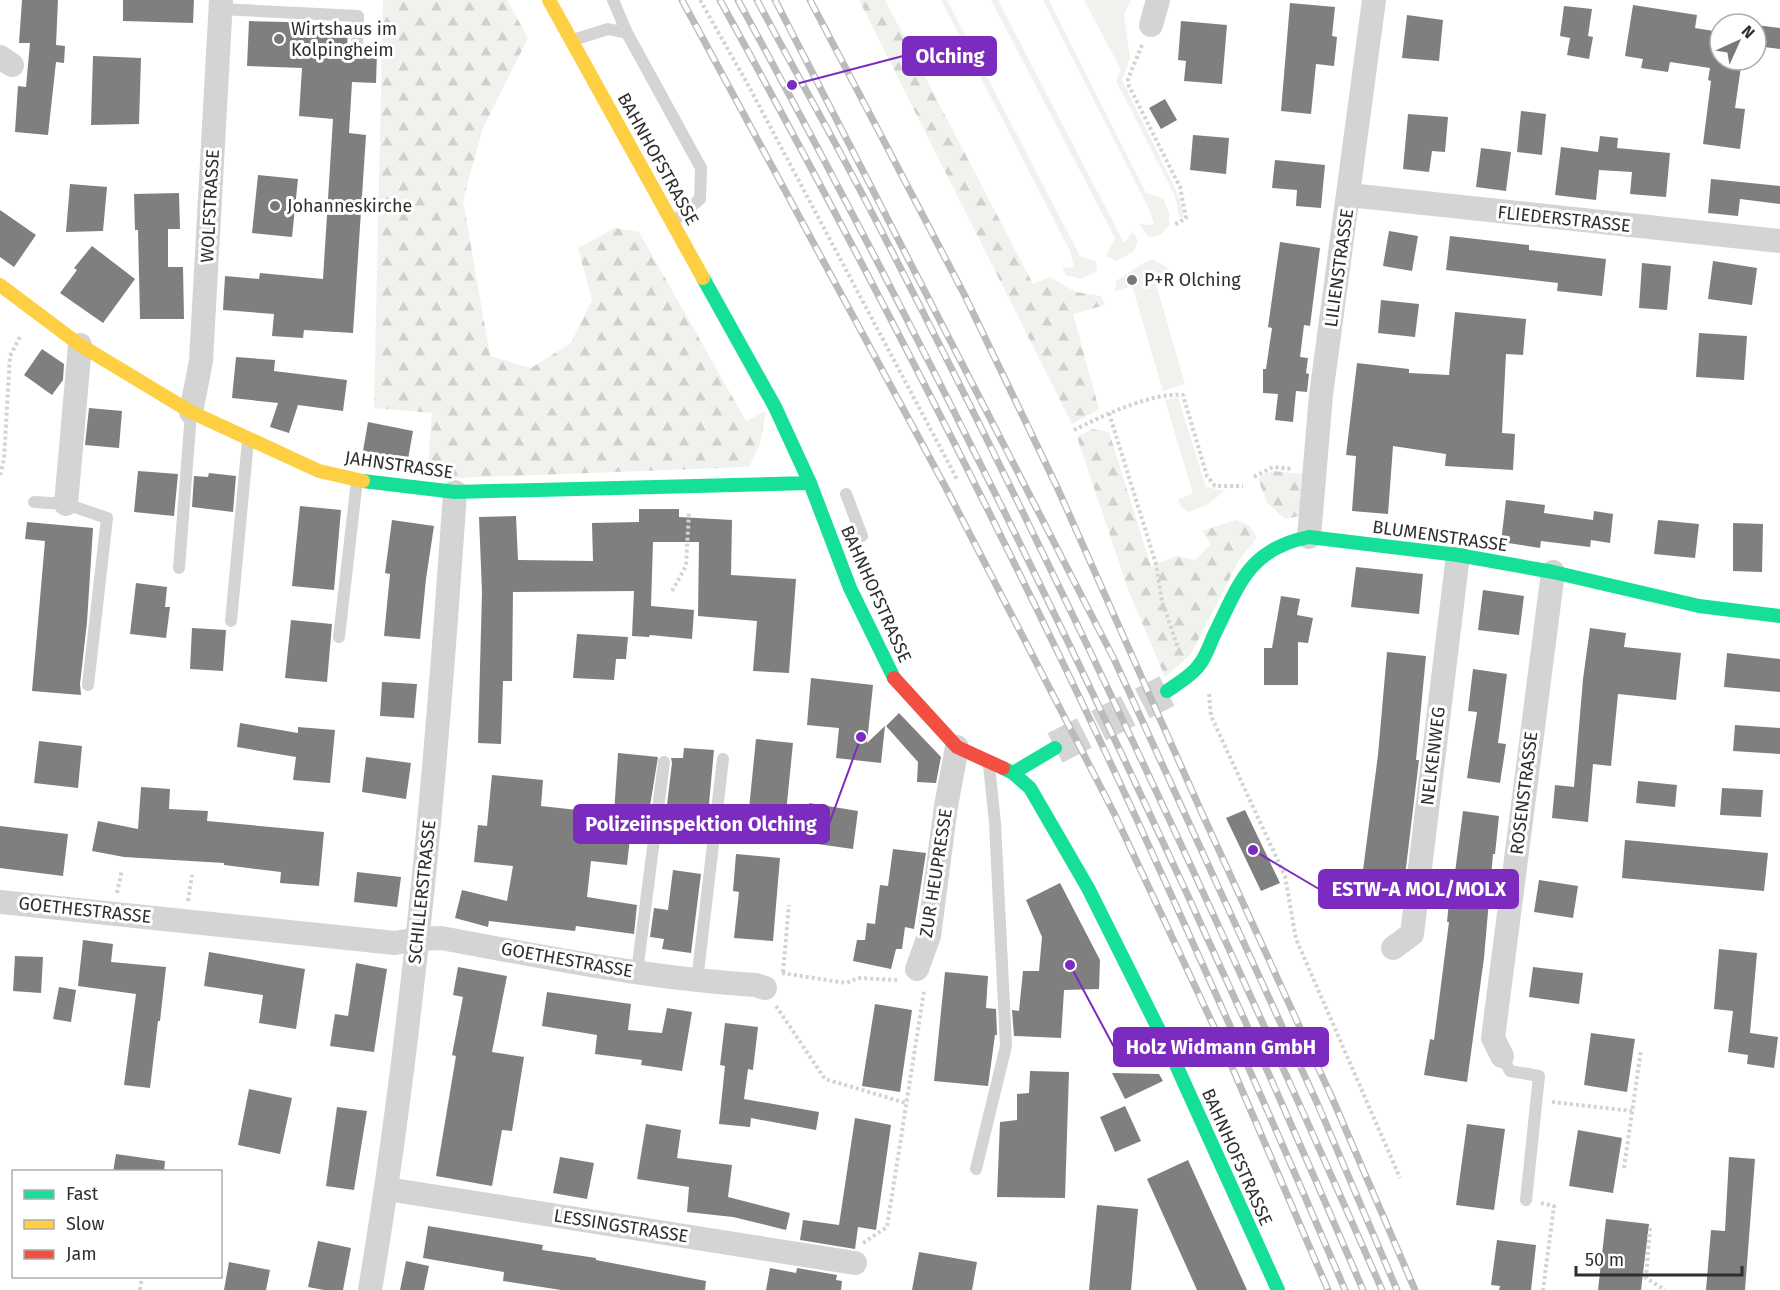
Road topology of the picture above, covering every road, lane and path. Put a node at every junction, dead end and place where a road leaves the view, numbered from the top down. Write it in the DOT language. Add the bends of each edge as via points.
graph roads {
  1 [pos="549,0"];
  2 [pos="613,0"];
  3 [pos="700,0"];
  4 [pos="1158,0"];
  5 [pos="1374,0"];
  6 [pos="220,5"];
  7 [pos="1151,25"];
  8 [pos="627,33"];
  9 [pos="572,40"];
  10 [pos="357,46"];
  11 [pos="1349,195"];
  12 [pos="672,221"];
  13 [pos="1174,225"];
  14 [pos="1780,241"];
  15 [pos="0,285"];
  16 [pos="34,311"];
  17 [pos="80,345"];
  18 [pos="191,412"];
  19 [pos="1109,413"];
  20 [pos="1074,430"];
  21 [pos="248,440"];
  22 [pos="1315,471"];
  23 [pos="0,475"];
  24 [pos="1254,477"];
  25 [pos="357,480"];
  26 [pos="958,481"];
  27 [pos="810,483"];
  28 [pos="1243,486"];
  29 [pos="690,487"];
  30 [pos="455,492"];
  31 [pos="846,494"];
  32 [pos="34,502"];
  33 [pos="66,504"];
  34 [pos="862,536"];
  35 [pos="1310,537"];
  36 [pos="1458,555"];
  37 [pos="179,568"];
  38 [pos="1553,572"];
  39 [pos="672,591"];
  40 [pos="1780,616"];
  41 [pos="231,621"];
  42 [pos="339,637"];
  43 [pos="1202,661"];
  44 [pos="1190,675"];
  45 [pos="88,685"];
  46 [pos="1167,691"];
  47 [pos="957,747"];
  48 [pos="1055,748"];
  49 [pos="723,759"];
  50 [pos="988,760"];
  51 [pos="664,762"];
  52 [pos="1013,773"];
  53 [pos="0,902"];
  54 [pos="789,905"];
  55 [pos="417,939"];
  56 [pos="1393,948"];
  57 [pos="637,972"];
  58 [pos="783,972"];
  59 [pos="910,975"];
  60 [pos="697,981"];
  61 [pos="765,988"];
  62 [pos="1641,1050"];
  63 [pos="1502,1056"];
  64 [pos="1537,1101"];
  65 [pos="906,1103"];
  66 [pos="1632,1111"];
  67 [pos="1624,1168"];
  68 [pos="976,1169"];
  69 [pos="1400,1178"];
  70 [pos="387,1189"];
  71 [pos="1526,1200"];
  72 [pos="1650,1228"];
  73 [pos="855,1263"];
  74 [pos="370,1290"];
  75 [pos="1278,1290"];
  76 [pos="1544,1290"];
  77 [pos="1665,1290"];
  1 -- 9 [label="street, BAHNHOFSTRASSE"];
  2 -- 8 [label="lane"];
  3 -- 26 [label="path"];
  4 -- 7 [label="street"];
  5 -- 11 [label="street, LILIENSTRASSE"];
  6 -- 10 [label="lane" via="358,16"];
  6 -- 18 [label="street, WOLFSTRASSE" via="201,361"];
  7 -- 13 [label="path" via="1128,79 1180,186 1186,218"];
  8 -- 9 [label="lane" via="608,29"];
  8 -- 12 [label="lane" via="701,168 700,198"];
  9 -- 12 [label="street, BAHNHOFSTRASSE"];
  11 -- 14 [label="street, FLIEDERSTRASSE"];
  11 -- 22 [label="street, LILIENSTRASSE" via="1321,396"];
  12 -- 27 [label="street, BAHNHOFSTRASSE" via="775,406"];
  15 -- 16 [label="street, JAHNSTRASSE"];
  16 -- 17 [label="street, JAHNSTRASSE"];
  16 -- 23 [label="path" via="10,356"];
  17 -- 18 [label="street, JAHNSTRASSE"];
  17 -- 33 [label="street"];
  18 -- 21 [label="street, JAHNSTRASSE"];
  18 -- 37 [label="lane"];
  19 -- 20 [label="path"];
  19 -- 28 [label="path" via="1173,394 1183,395 1207,476 1215,486"];
  19 -- 44 [label="path" via="1156,564 1162,601"];
  21 -- 25 [label="street, JAHNSTRASSE" via="319,471"];
  21 -- 41 [label="lane"];
  22 -- 24 [label="path" via="1273,467"];
  22 -- 35 [label="street, LILIENSTRASSE"];
  25 -- 30 [label="street, JAHNSTRASSE"];
  25 -- 42 [label="lane"];
  27 -- 29 [label="street, JAHNSTRASSE"];
  27 -- 47 [label="street, BAHNHOFSTRASSE" via="850,588 896,683"];
  29 -- 30 [label="street, JAHNSTRASSE"];
  29 -- 39 [label="path" via="686,566"];
  30 -- 55 [label="street, SCHILLERSTRASSE" via="442,690"];
  31 -- 34 [label="lane"];
  32 -- 33 [label="lane"];
  33 -- 45 [label="lane" via="107,518"];
  35 -- 36 [label="street, BLUMENSTRASSE"];
  35 -- 43 [label="street, BLUMENSTRASSE" via="1276,546 1248,570"];
  36 -- 38 [label="street, BLUMENSTRASSE"];
  36 -- 56 [label="street, NELKENWEG" via="1412,934"];
  38 -- 40 [label="street, BLUMENSTRASSE" via="1699,606"];
  38 -- 63 [label="street, ROSENSTRASSE" via="1493,1038"];
  43 -- 44 [label="street, BLUMENSTRASSE"];
  43 -- 69 [label="path" via="1212,716 1285,876 1296,939"];
  44 -- 46 [label="street, BLUMENSTRASSE"];
  47 -- 50 [label="street, BAHNHOFSTRASSE"];
  47 -- 59 [label="street, ZUR HEUPRESSE" via="929,936"];
  48 -- 52 [label="street"];
  49 -- 60 [label="lane"];
  50 -- 52 [label="street, BAHNHOFSTRASSE"];
  50 -- 68 [label="lane" via="1006,1046"];
  51 -- 57 [label="lane"];
  52 -- 75 [label="street, BAHNHOFSTRASSE" via="1030,788 1088,888 1172,1056"];
  53 -- 55 [label="street, GOETHESTRASSE" via="395,943"];
  54 -- 58 [label="path"];
  55 -- 57 [label="street, GOETHESTRASSE" via="441,938"];
  55 -- 70 [label="street, SCHILLERSTRASSE"];
  57 -- 60 [label="street, GOETHESTRASSE"];
  58 -- 59 [label="path" via="846,983 858,978"];
  58 -- 61 [label="path"];
  59 -- 65 [label="path" via="926,981"];
  60 -- 61 [label="street, GOETHESTRASSE" via="756,984"];
  61 -- 65 [label="path" via="825,1079"];
  62 -- 66 [label="path"];
  63 -- 64 [label="lane, ROSENSTRASSE" via="1510,1071 1539,1076"];
  64 -- 66 [label="path"];
  64 -- 71 [label="lane, ROSENSTRASSE"];
  65 -- 73 [label="path" via="887,1227 862,1244"];
  66 -- 67 [label="path"];
  70 -- 73 [label="street, LESSINGSTRASSE"];
  70 -- 74 [label="street, SCHILLERSTRASSE"];
  71 -- 76 [label="path" via="1554,1206"];
  72 -- 77 [label="path" via="1646,1278"];
}
